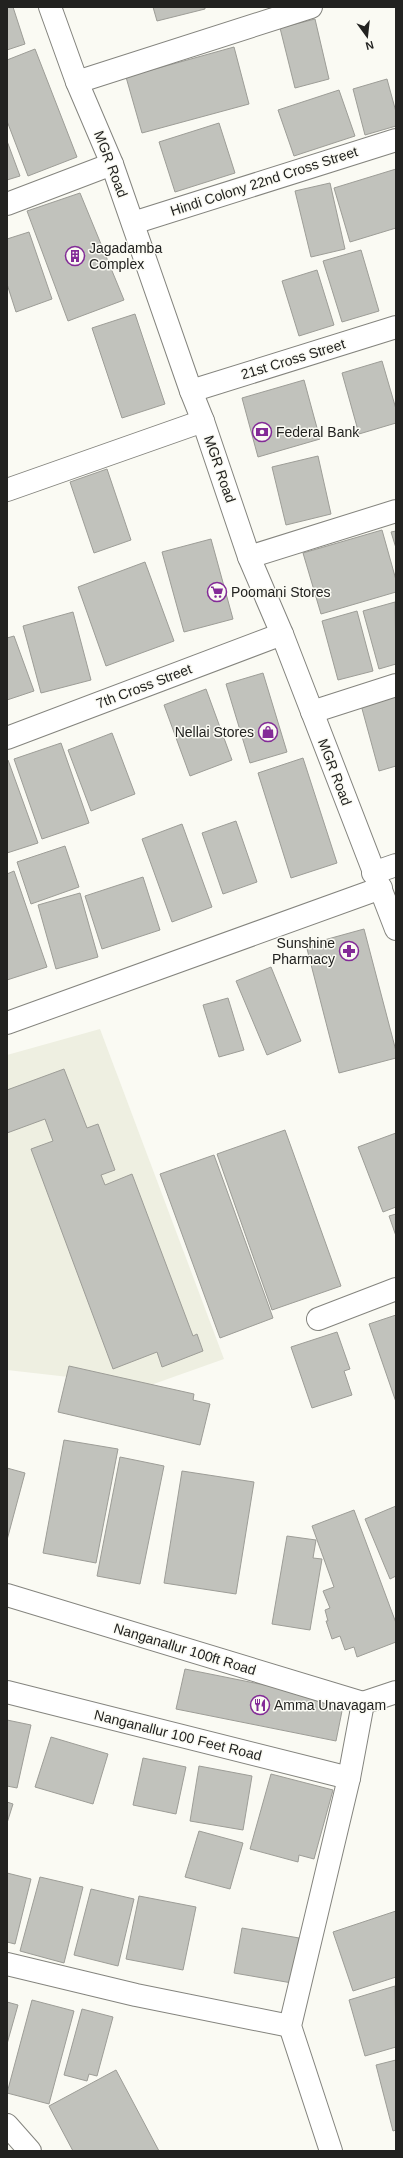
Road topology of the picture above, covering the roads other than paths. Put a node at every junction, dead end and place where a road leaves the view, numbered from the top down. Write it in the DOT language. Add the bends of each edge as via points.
graph roads {
  1 [pos="50,7"];
  2 [pos="312,7"];
  3 [pos="77,82"];
  4 [pos="396,140"];
  5 [pos="112,164"];
  6 [pos="7,204"];
  7 [pos="133,223"];
  8 [pos="396,327"];
  9 [pos="191,390"];
  10 [pos="204,421"];
  11 [pos="7,490"];
  12 [pos="396,512"];
  13 [pos="249,557"];
  14 [pos="282,634"];
  15 [pos="396,684"];
  16 [pos="312,712"];
  17 [pos="7,738"];
  18 [pos="396,865"];
  19 [pos="377,880"];
  20 [pos="396,929"];
  21 [pos="7,1023"];
  22 [pos="396,1289"];
  23 [pos="318,1319"];
  24 [pos="7,1594"];
  25 [pos="7,1692"];
  26 [pos="396,1692"];
  27 [pos="363,1703"];
  28 [pos="349,1778"];
  29 [pos="7,1964"];
  30 [pos="290,2026"];
  31 [pos="7,2125"];
  32 [pos="30,2151"];
  33 [pos="331,2151"];
  1 -- 3 [label="street, MGR Road"];
  2 -- 3 [label="street"];
  3 -- 5 [label="street, MGR Road"];
  4 -- 7 [label="street, Hindi Colony 22nd Cross Street"];
  5 -- 6 [label="street"];
  5 -- 7 [label="street, MGR Road"];
  7 -- 9 [label="street, MGR Road"];
  8 -- 9 [label="street, 21st Cross Street"];
  9 -- 10 [label="street, MGR Road"];
  10 -- 11 [label="street"];
  10 -- 13 [label="street, MGR Road"];
  12 -- 13 [label="street"];
  13 -- 14 [label="street, MGR Road"];
  14 -- 16 [label="street, MGR Road"];
  14 -- 17 [label="street, 7th Cross Street"];
  15 -- 16 [label="street"];
  16 -- 19 [label="street, MGR Road"];
  18 -- 19 [label="street"];
  19 -- 20 [label="street, MGR Road"];
  19 -- 21 [label="street"];
  22 -- 23 [label="street"];
  24 -- 27 [label="street, Nanganallur 100ft Road"];
  25 -- 28 [label="street, Nanganallur 100 Feet Road"];
  26 -- 27 [label="street"];
  27 -- 28 [label="street"];
  28 -- 30 [label="street"];
  29 -- 30 [label="street" via="136,1995"];
  30 -- 33 [label="street"];
  31 -- 32 [label="street"];
}
